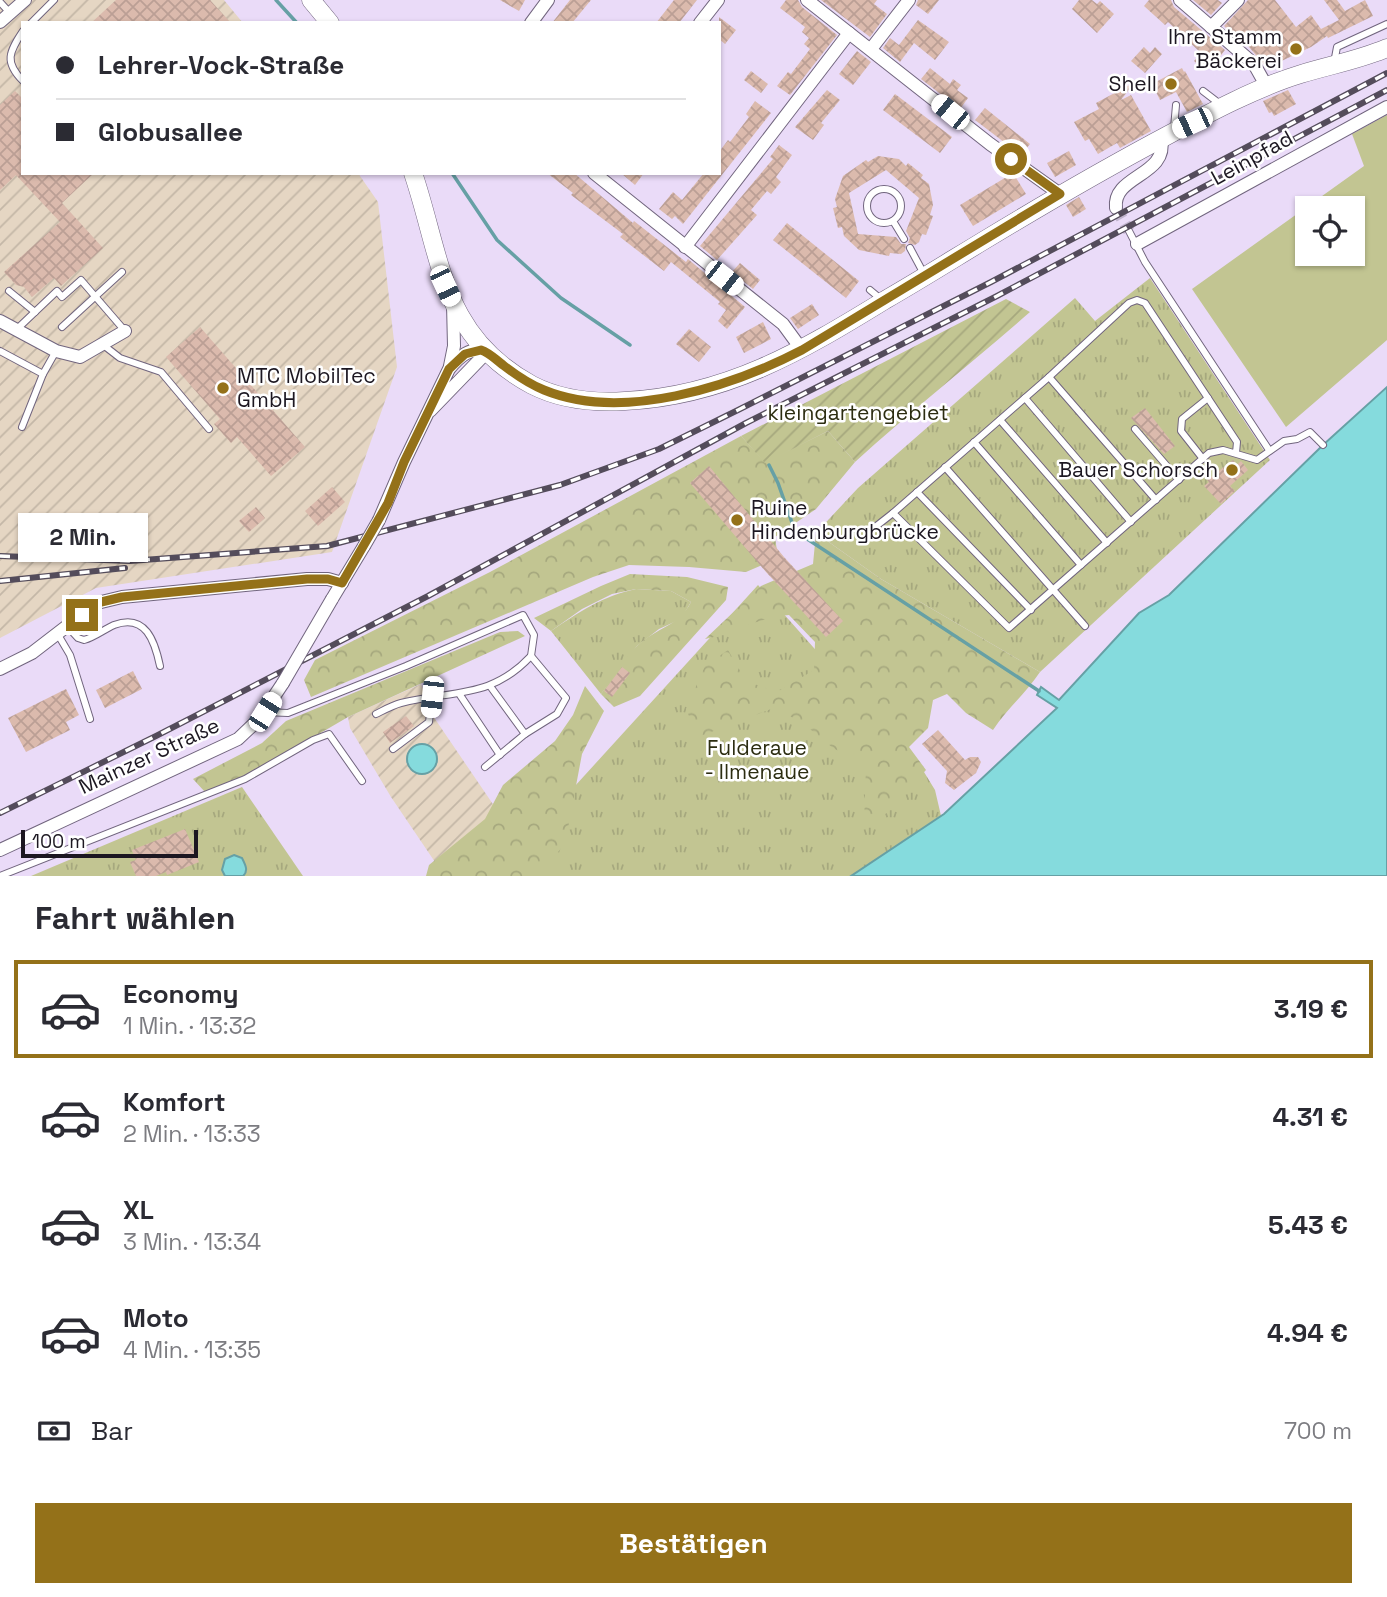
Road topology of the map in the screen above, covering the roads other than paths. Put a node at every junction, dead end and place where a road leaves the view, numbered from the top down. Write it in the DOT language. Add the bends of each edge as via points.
graph roads {
  1 [pos="25,0"];
  2 [pos="54,0"];
  3 [pos="311,0"];
  4 [pos="548,0"];
  5 [pos="718,0"];
  6 [pos="807,0"];
  7 [pos="909,0"];
  8 [pos="1180,0"];
  9 [pos="1238,0"];
  10 [pos="0,2"];
  11 [pos="5,18"];
  12 [pos="33,21"];
  13 [pos="328,21"];
  14 [pos="532,21"];
  15 [pos="702,21"];
  16 [pos="1387,24"];
  17 [pos="1211,27"];
  18 [pos="849,33"];
  19 [pos="21,34"];
  20 [pos="871,48"];
  21 [pos="1387,48"];
  22 [pos="1334,66"];
  23 [pos="21,79"];
  24 [pos="1267,87"];
  25 [pos="1203,91"];
  26 [pos="1176,105"];
  27 [pos="1387,107"];
  28 [pos="1225,108"];
  29 [pos="1167,135"];
  30 [pos="413,175"];
  31 [pos="596,175"];
  32 [pos="1060,194"];
  33 [pos="1116,208"];
  34 [pos="893,221"];
  35 [pos="1129,231"];
  36 [pos="904,239"];
  37 [pos="1137,244"];
  38 [pos="685,247"];
  39 [pos="910,248"];
  40 [pos="122,272"];
  41 [pos="925,276"];
  42 [pos="9,291"];
  43 [pos="95,296"];
  44 [pos="453,302"];
  45 [pos="35,312"];
  46 [pos="0,321"];
  47 [pos="62,327"];
  48 [pos="16,329"];
  49 [pos="125,331"];
  50 [pos="102,344"];
  51 [pos="802,350"];
  52 [pos="0,351"];
  53 [pos="56,351"];
  54 [pos="487,352"];
  55 [pos="449,369"];
  56 [pos="43,374"];
  57 [pos="1049,377"];
  58 [pos="1025,398"];
  59 [pos="1208,398"];
  60 [pos="430,411"];
  61 [pos="1000,420"];
  62 [pos="22,427"];
  63 [pos="209,429"];
  64 [pos="1135,429"];
  65 [pos="974,442"];
  66 [pos="1323,445"];
  67 [pos="1269,450"];
  68 [pos="1236,453"];
  69 [pos="1203,459"];
  70 [pos="945,467"];
  71 [pos="1179,480"];
  72 [pos="917,492"];
  73 [pos="1156,500"];
  74 [pos="892,513"];
  75 [pos="1130,522"];
  76 [pos="870,531"];
  77 [pos="1107,543"];
  78 [pos="1081,565"];
  79 [pos="342,583"];
  80 [pos="1054,589"];
  81 [pos="1031,610"];
  82 [pos="1085,626"];
  83 [pos="62,630"];
  84 [pos="531,656"];
  85 [pos="160,666"];
  86 [pos="0,669"];
  87 [pos="490,685"];
  88 [pos="460,695"];
  89 [pos="432,697"];
  90 [pos="265,712"];
  91 [pos="376,714"];
  92 [pos="90,719"];
  93 [pos="525,734"];
  94 [pos="393,748"];
  95 [pos="500,755"];
  96 [pos="485,766"];
  97 [pos="362,781"];
  98 [pos="0,850"];
  99 [pos="0,876"];
  1 -- 11 [label="street"];
  2 -- 12 [label="lane"];
  3 -- 13 [label="main road"];
  4 -- 14 [label="street"];
  5 -- 15 [label="street"];
  6 -- 18 [label="street"];
  7 -- 20 [label="street"];
  8 -- 17 [label="street"];
  9 -- 17 [label="street"];
  10 -- 11 [label="lane"];
  16 -- 22 [label="lane" via="1337,47"];
  17 -- 24 [label="street" via="1254,64"];
  18 -- 20 [label="street"];
  18 -- 38 [label="street"];
  19 -- 23 [label="lane" via="10,63"];
  20 -- 32 [label="street"];
  21 -- 22 [label="main road"];
  22 -- 24 [label="main road"];
  24 -- 28 [label="main road"];
  25 -- 28 [label="lane"];
  26 -- 29 [label="lane"];
  27 -- 37 [label="street, Leinpfad"];
  28 -- 29 [label="main road"];
  29 -- 32 [label="main road"];
  29 -- 33 [label="street" via="1160,159 1119,193"];
  30 -- 44 [label="main road"];
  31 -- 38 [label="street"];
  32 -- 41 [label="main road"];
  34 -- 34 [label="lane" via="900,213 899,197 885,189 874,192 867,201 871,218 882,224"];
  34 -- 36 [label="lane"];
  35 -- 37 [label="lane"];
  37 -- 67 [label="lane"];
  38 -- 51 [label="street" via="783,324"];
  39 -- 41 [label="lane"];
  40 -- 43 [label="lane"];
  41 -- 51 [label="main road" via="877,296"];
  42 -- 45 [label="lane"];
  43 -- 45 [label="lane" via="81,280 62,297 57,292"];
  43 -- 47 [label="lane"];
  43 -- 49 [label="lane"];
  44 -- 54 [label="main road"];
  44 -- 55 [label="street, Mainzer Straße" via="454,346"];
  45 -- 48 [label="lane"];
  46 -- 48 [label="street"];
  48 -- 53 [label="street"];
  49 -- 50 [label="street"];
  50 -- 53 [label="street" via="80,357"];
  50 -- 63 [label="lane" via="120,358 161,372"];
  51 -- 54 [label="main road" via="710,387 615,402 567,398 542,390"];
  52 -- 56 [label="lane"];
  53 -- 56 [label="lane"];
  54 -- 55 [label="street" via="471,351"];
  54 -- 60 [label="street, Mainzer Straße"];
  55 -- 60 [label="street, Mainzer Straße"];
  56 -- 62 [label="lane"];
  57 -- 58 [label="lane"];
  57 -- 59 [label="lane" via="1136,300 1144,303"];
  57 -- 73 [label="lane"];
  58 -- 61 [label="lane"];
  58 -- 75 [label="lane"];
  59 -- 68 [label="lane" via="1237,442"];
  59 -- 69 [label="lane" via="1182,419 1181,431"];
  60 -- 79 [label="street, Mainzer Straße, bridge" via="379,520"];
  61 -- 65 [label="lane"];
  61 -- 77 [label="lane"];
  64 -- 71 [label="lane"];
  65 -- 70 [label="lane"];
  65 -- 78 [label="lane"];
  66 -- 67 [label="lane" via="1310,432"];
  67 -- 68 [label="lane" via="1257,460"];
  68 -- 69 [label="lane" via="1223,450"];
  69 -- 71 [label="lane"];
  70 -- 72 [label="lane"];
  70 -- 80 [label="lane"];
  71 -- 73 [label="lane"];
  72 -- 74 [label="lane"];
  72 -- 81 [label="lane"];
  73 -- 75 [label="lane"];
  74 -- 76 [label="lane"];
  74 -- 81 [label="lane" via="1009,628"];
  75 -- 77 [label="lane"];
  77 -- 78 [label="lane"];
  78 -- 80 [label="lane"];
  79 -- 83 [label="street" via="307,579 122,597 97,603"];
  79 -- 90 [label="street, Mainzer Straße, bridge"];
  80 -- 81 [label="lane"];
  80 -- 82 [label="lane"];
  83 -- 85 [label="lane" via="83,640 130,623 149,633"];
  83 -- 86 [label="street"];
  83 -- 92 [label="lane"];
  84 -- 87 [label="lane"];
  84 -- 90 [label="lane" via="534,635 523,615 288,713"];
  84 -- 93 [label="lane" via="566,698 557,714"];
  87 -- 88 [label="lane"];
  87 -- 93 [label="lane"];
  88 -- 89 [label="lane"];
  88 -- 95 [label="lane"];
  89 -- 91 [label="lane"];
  89 -- 94 [label="lane" via="429,722"];
  90 -- 98 [label="street, Mainzer Straße" via="223,747"];
  93 -- 95 [label="lane"];
  95 -- 96 [label="lane"];
  97 -- 99 [label="lane" via="329,734 245,779"];
}
